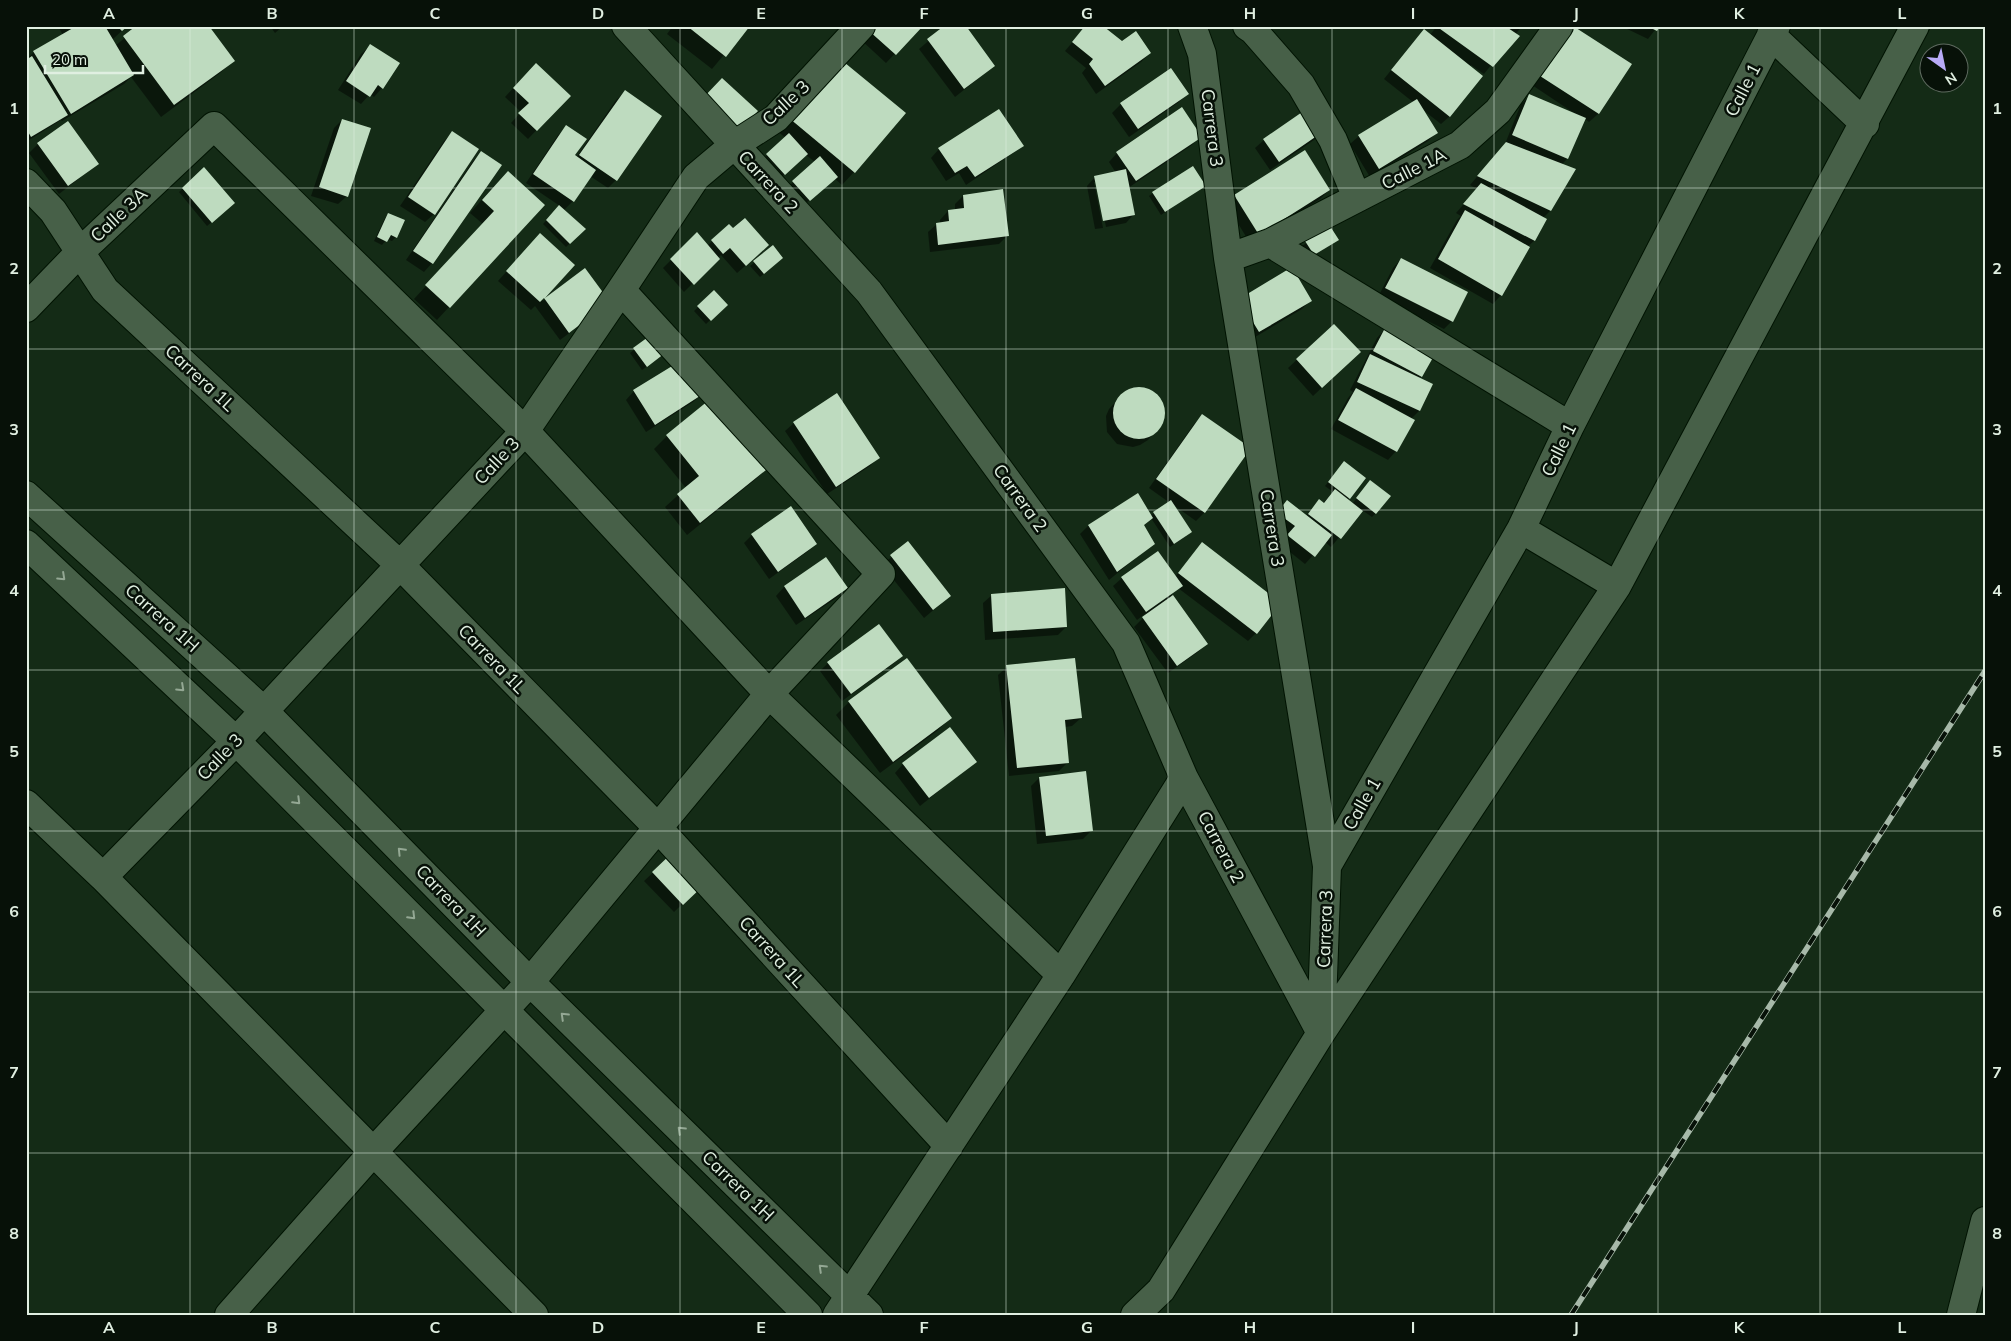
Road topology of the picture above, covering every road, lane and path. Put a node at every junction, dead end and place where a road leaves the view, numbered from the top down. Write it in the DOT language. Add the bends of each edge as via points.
graph roads {
  1 [pos="626,26"];
  2 [pos="861,26"];
  3 [pos="1192,26"];
  4 [pos="1247,26"];
  5 [pos="1559,26"];
  6 [pos="1916,26"];
  7 [pos="1774,31"];
  8 [pos="1865,124"];
  9 [pos="734,145"];
  10 [pos="26,183"];
  11 [pos="1357,198"];
  12 [pos="1270,243"];
  13 [pos="80,252"];
  14 [pos="1228,258"];
  15 [pos="621,290"];
  16 [pos="26,308"];
  17 [pos="1570,426"];
  18 [pos="525,431"];
  19 [pos="26,495"];
  20 [pos="1521,529"];
  21 [pos="26,544"];
  22 [pos="400,565"];
  23 [pos="1617,586"];
  24 [pos="769,694"];
  25 [pos="264,711"];
  26 [pos="236,740"];
  27 [pos="1184,778"];
  28 [pos="26,804"];
  29 [pos="658,828"];
  30 [pos="1326,866"];
  31 [pos="103,877"];
  32 [pos="1061,975"];
  33 [pos="530,982"];
  34 [pos="505,1010"];
  35 [pos="1321,1033"];
  36 [pos="949,1146"];
  37 [pos="374,1151"];
  38 [pos="1985,1221"];
  39 [pos="1160,1302"];
  40 [pos="852,1308"];
  41 [pos="243,1310"];
  42 [pos="534,1315"];
  43 [pos="808,1315"];
  44 [pos="1135,1315"];
  45 [pos="1961,1315"];
  1 -- 9 [label="street, Carrera 2"];
  2 -- 9 [label="street, Calle 3" via="776,118"];
  3 -- 14 [label="street, Carrera 3" via="1202,54"];
  4 -- 11 [label="street" via="1301,85 1332,140"];
  5 -- 11 [label="street, Calle 1A" via="1498,111 1460,145"];
  6 -- 8 [label="street"];
  7 -- 8 [label="street"];
  7 -- 17 [label="street, Calle 1"];
  8 -- 23 [label="street"];
  9 -- 15 [label="street, Calle 3" via="696,176"];
  9 -- 27 [label="street, Carrera 2" via="869,292 1126,643"];
  10 -- 13 [label="street, Carrera 1L" via="53,211"];
  11 -- 12 [label="street, Calle 1A"];
  12 -- 14 [label="street, Calle 1A"];
  12 -- 17 [label="street"];
  13 -- 16 [label="street, Calle 3A"];
  13 -- 18 [label="street, Calle 3A" via="214,126"];
  13 -- 22 [label="street, Carrera 1L" via="105,290"];
  14 -- 30 [label="street, Carrera 3"];
  15 -- 18 [label="street, Calle 3"];
  15 -- 24 [label="street" via="881,574"];
  17 -- 20 [label="street, Calle 1"];
  18 -- 22 [label="street, Calle 3"];
  18 -- 24 [label="street"];
  19 -- 25 [label="street, Carrera 1H"];
  20 -- 23 [label="street"];
  20 -- 30 [label="street, Calle 1"];
  21 -- 26 [label="street, one-way"];
  22 -- 25 [label="street, Calle 3"];
  22 -- 29 [label="street, Carrera 1L"];
  23 -- 35 [label="street"];
  24 -- 29 [label="street"];
  24 -- 32 [label="street"];
  25 -- 26 [label="street, Calle 3"];
  33 -- 25 [label="street, Carrera 1H, one-way"];
  26 -- 31 [label="street, Calle 3"];
  26 -- 34 [label="street, one-way"];
  27 -- 32 [label="street"];
  27 -- 35 [label="street, Carrera 2"];
  28 -- 31 [label="street"];
  29 -- 33 [label="street"];
  29 -- 36 [label="street, Carrera 1L"];
  30 -- 35 [label="street, Carrera 3"];
  31 -- 37 [label="street"];
  32 -- 36 [label="street"];
  33 -- 34 [label="street"];
  40 -- 33 [label="street, Carrera 1H, one-way"];
  34 -- 37 [label="street"];
  34 -- 43 [label="street"];
  35 -- 39 [label="street"];
  36 -- 40 [label="street"];
  37 -- 41 [label="street"];
  37 -- 42 [label="street"];
  38 -- 45 [label="street"];
  39 -- 44 [label="street"];
}
